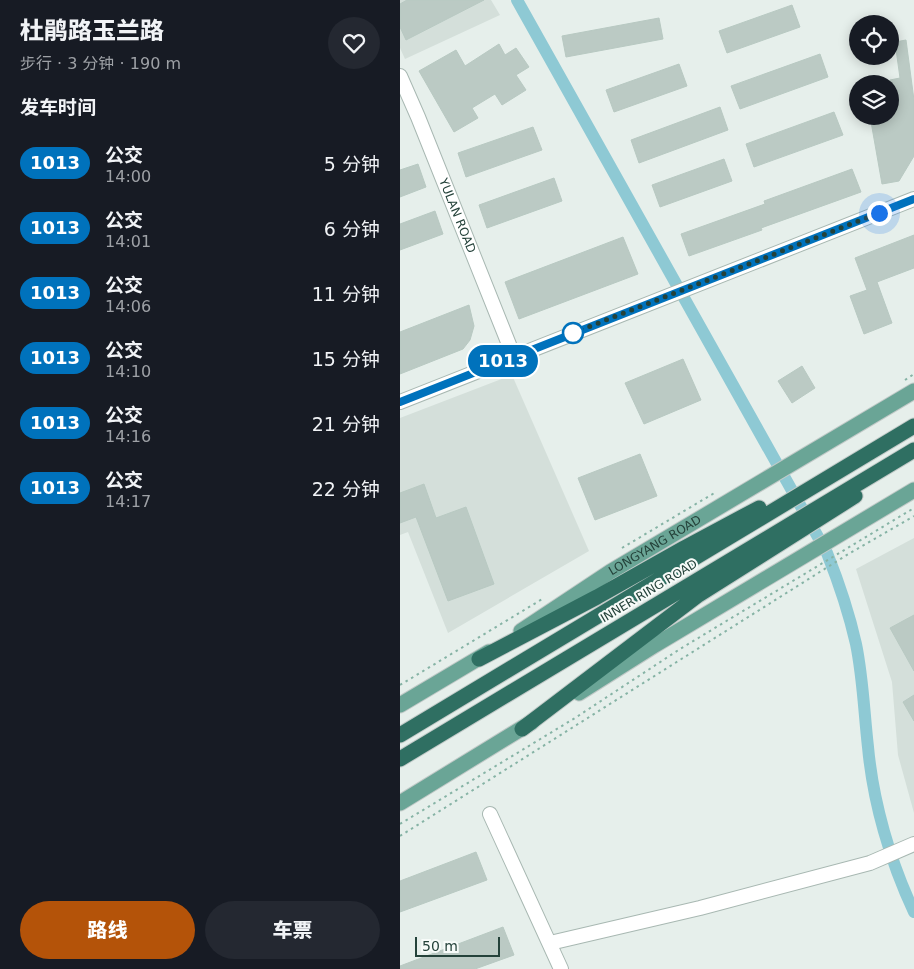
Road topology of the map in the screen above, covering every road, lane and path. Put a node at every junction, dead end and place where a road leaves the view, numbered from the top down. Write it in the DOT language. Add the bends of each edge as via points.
graph roads {
  1 [pos="400,76"];
  2 [pos="914,200"];
  3 [pos="514,356"];
  4 [pos="914,392"];
  5 [pos="400,402"];
  6 [pos="914,426"];
  7 [pos="914,450"];
  8 [pos="914,455"];
  9 [pos="914,490"];
  10 [pos="770,507"];
  11 [pos="829,507"];
  12 [pos="914,508"];
  13 [pos="914,516"];
  14 [pos="785,534"];
  15 [pos="479,659"];
  16 [pos="400,705"];
  17 [pos="522,729"];
  18 [pos="400,735"];
  19 [pos="400,759"];
  20 [pos="400,803"];
  21 [pos="490,814"];
  22 [pos="400,824"];
  23 [pos="400,836"];
  24 [pos="914,844"];
  25 [pos="550,942"];
  26 [pos="561,969"];
  1 -- 3 [label="street, YULAN ROAD"];
  2 -- 3 [label="street"];
  3 -- 5 [label="street"];
  4 -- 15 [label="main road, LONGYANG ROAD" via="590,585"];
  6 -- 10 [label="highway, INNER RING ROAD"];
  7 -- 11 [label="highway, INNER RING ROAD"];
  8 -- 11 [label="highway"];
  9 -- 17 [label="main road"];
  10 -- 15 [label="highway" via="684,548"];
  10 -- 18 [label="highway, INNER RING ROAD"];
  11 -- 14 [label="highway, INNER RING ROAD"];
  12 -- 22 [label="path" via="658,662 575,718"];
  13 -- 23 [label="path"];
  14 -- 17 [label="highway" via="697,596"];
  14 -- 19 [label="highway, INNER RING ROAD"];
  15 -- 16 [label="main road, LONGYANG ROAD"];
  17 -- 20 [label="main road"];
  21 -- 25 [label="street"];
  24 -- 25 [label="street" via="870,862 700,908"];
  25 -- 26 [label="street"];
}
